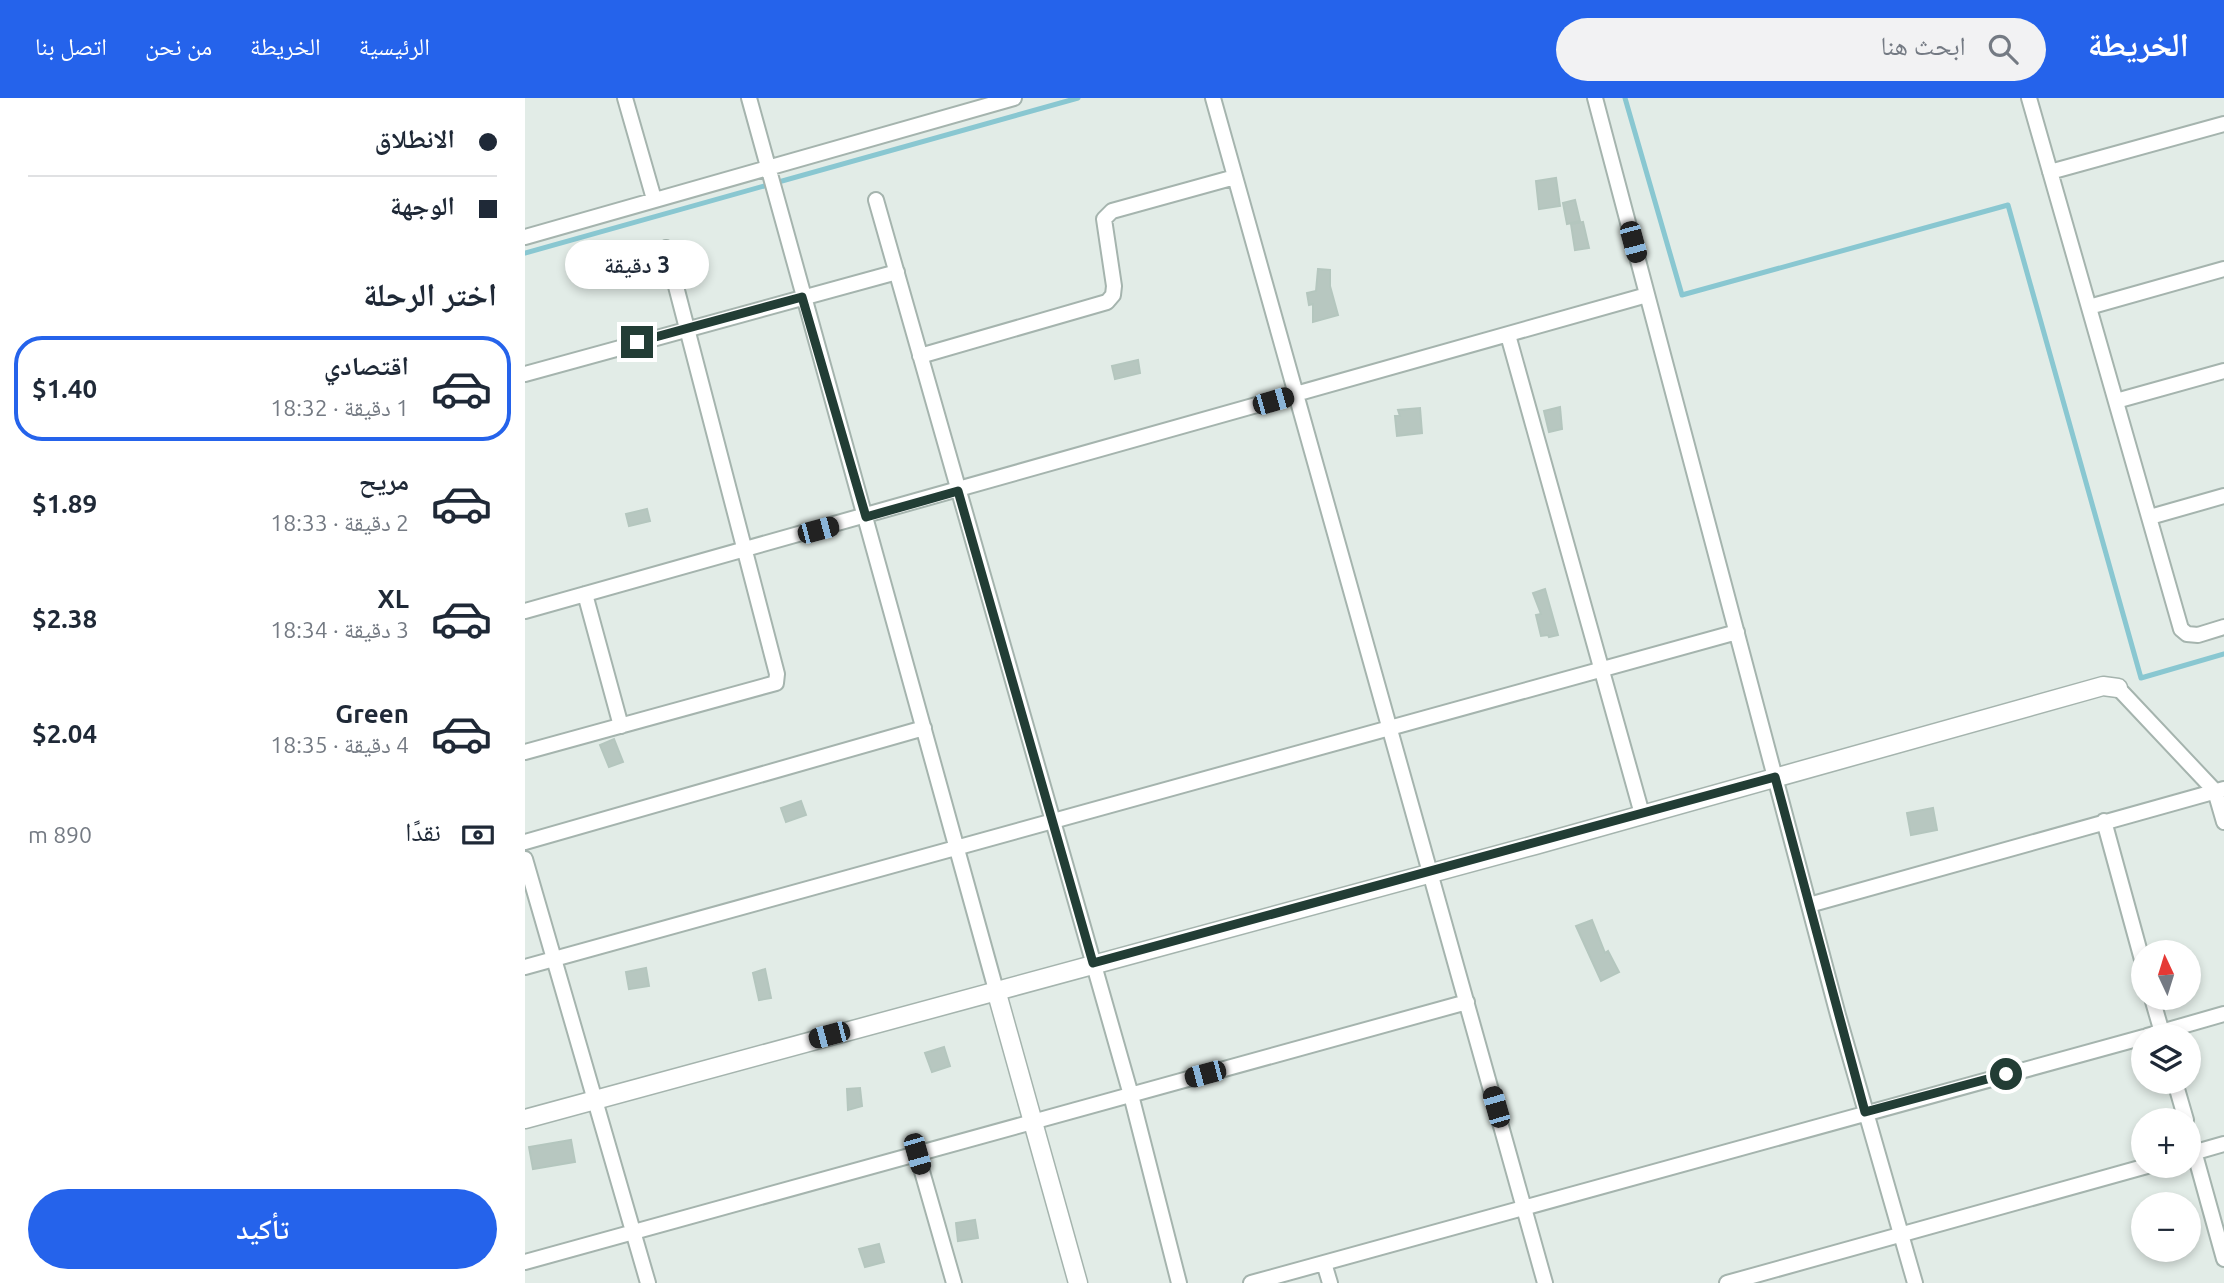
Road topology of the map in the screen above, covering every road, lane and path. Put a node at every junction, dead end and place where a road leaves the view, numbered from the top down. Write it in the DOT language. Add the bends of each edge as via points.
graph roads {
  1 [pos="625,98"];
  2 [pos="749,98"];
  3 [pos="1014,98"];
  4 [pos="1213,98"];
  5 [pos="1595,98"];
  6 [pos="2029,98"];
  7 [pos="2224,124"];
  8 [pos="767,166"];
  9 [pos="2050,172"];
  10 [pos="1235,177"];
  11 [pos="655,199"];
  12 [pos="876,200"];
  13 [pos="525,237"];
  14 [pos="666,248"];
  15 [pos="2224,268"];
  16 [pos="897,272"];
  17 [pos="1647,295"];
  18 [pos="802,297"];
  19 [pos="2089,307"];
  20 [pos="689,327"];
  21 [pos="1508,335"];
  22 [pos="920,356"];
  23 [pos="2224,370"];
  24 [pos="525,374"];
  25 [pos="1297,394"];
  26 [pos="2116,401"];
  27 [pos="958,491"];
  28 [pos="2224,496"];
  29 [pos="866,517"];
  30 [pos="2150,517"];
  31 [pos="747,549"];
  32 [pos="585,594"];
  33 [pos="525,611"];
  34 [pos="2224,627"];
  35 [pos="1737,632"];
  36 [pos="1602,669"];
  37 [pos="2118,688"];
  38 [pos="621,726"];
  39 [pos="1389,726"];
  40 [pos="924,728"];
  41 [pos="525,752"];
  42 [pos="1775,777"];
  43 [pos="2220,790"];
  44 [pos="1642,814"];
  45 [pos="1054,820"];
  46 [pos="2104,821"];
  47 [pos="2224,822"];
  48 [pos="525,842"];
  49 [pos="957,848"];
  50 [pos="525,859"];
  51 [pos="1430,871"];
  52 [pos="1809,905"];
  53 [pos="2137,940"];
  54 [pos="555,958"];
  55 [pos="1093,963"];
  56 [pos="525,967"];
  57 [pos="996,990"];
  58 [pos="1468,1002"];
  59 [pos="2224,1014"];
  60 [pos="2193,1024"];
  61 [pos="2131,1040"];
  62 [pos="1131,1095"];
  63 [pos="595,1099"];
  64 [pos="1865,1112"];
  65 [pos="525,1119"];
  66 [pos="1034,1122"];
  67 [pos="2224,1144"];
  68 [pos="2201,1150"];
  69 [pos="917,1154"];
  70 [pos="2131,1170"];
  71 [pos="2200,1178"];
  72 [pos="1524,1207"];
  73 [pos="632,1232"];
  74 [pos="1902,1234"];
  75 [pos="2224,1259"];
  76 [pos="525,1262"];
  77 [pos="1324,1263"];
  78 [pos="648,1283"];
  79 [pos="954,1283"];
  80 [pos="1077,1283"];
  81 [pos="1179,1283"];
  82 [pos="1251,1283"];
  83 [pos="1329,1283"];
  84 [pos="1545,1283"];
  85 [pos="1727,1283"];
  86 [pos="1915,1283"];
  1 -- 11 [label="street"];
  2 -- 8 [label="street"];
  3 -- 8 [label="street"];
  4 -- 10 [label="street"];
  5 -- 17 [label="street"];
  6 -- 9 [label="street"];
  7 -- 9 [label="street"];
  8 -- 11 [label="street"];
  8 -- 18 [label="street"];
  9 -- 19 [label="street"];
  10 -- 22 [label="street" via="1112,211 1104,219 1114,286 1107,302"];
  10 -- 25 [label="street"];
  11 -- 13 [label="street"];
  12 -- 16 [label="street"];
  14 -- 20 [label="street"];
  15 -- 19 [label="street"];
  16 -- 18 [label="street"];
  16 -- 22 [label="street"];
  17 -- 21 [label="street"];
  17 -- 35 [label="street"];
  18 -- 20 [label="street"];
  18 -- 29 [label="street"];
  19 -- 26 [label="street"];
  20 -- 24 [label="street"];
  20 -- 31 [label="street"];
  21 -- 25 [label="street"];
  21 -- 36 [label="street"];
  22 -- 27 [label="street"];
  23 -- 26 [label="street"];
  25 -- 27 [label="street"];
  25 -- 39 [label="street"];
  26 -- 30 [label="street"];
  27 -- 29 [label="street"];
  27 -- 45 [label="street"];
  28 -- 30 [label="street"];
  29 -- 31 [label="street"];
  29 -- 40 [label="street"];
  30 -- 34 [label="street" via="2181,629 2198,635"];
  31 -- 32 [label="street"];
  31 -- 38 [label="street" via="776,682"];
  32 -- 33 [label="street"];
  32 -- 38 [label="street"];
  35 -- 36 [label="street"];
  35 -- 42 [label="street"];
  36 -- 39 [label="street"];
  36 -- 44 [label="street"];
  37 -- 42 [label="street" via="2103,686"];
  37 -- 43 [label="street"];
  38 -- 41 [label="street"];
  39 -- 45 [label="street"];
  39 -- 51 [label="street"];
  40 -- 48 [label="street"];
  40 -- 49 [label="street"];
  42 -- 44 [label="street"];
  42 -- 52 [label="street"];
  43 -- 46 [label="street"];
  43 -- 47 [label="street"];
  44 -- 51 [label="street"];
  45 -- 49 [label="street"];
  45 -- 55 [label="street"];
  46 -- 52 [label="street"];
  46 -- 53 [label="street"];
  49 -- 54 [label="street"];
  49 -- 57 [label="street"];
  50 -- 54 [label="street"];
  51 -- 55 [label="street"];
  51 -- 58 [label="street"];
  52 -- 64 [label="street"];
  54 -- 56 [label="street"];
  54 -- 63 [label="street"];
  55 -- 57 [label="street"];
  55 -- 62 [label="street"];
  57 -- 63 [label="street"];
  57 -- 66 [label="street"];
  58 -- 62 [label="street"];
  58 -- 72 [label="street"];
  59 -- 60 [label="street"];
  61 -- 64 [label="street"];
  62 -- 66 [label="street"];
  62 -- 81 [label="street"];
  63 -- 65 [label="street"];
  63 -- 73 [label="street"];
  64 -- 72 [label="street"];
  64 -- 74 [label="street"];
  66 -- 69 [label="street"];
  66 -- 80 [label="street"];
  67 -- 68 [label="street"];
  69 -- 73 [label="street"];
  69 -- 79 [label="street"];
  70 -- 74 [label="street"];
  71 -- 75 [label="street"];
  72 -- 77 [label="street"];
  72 -- 84 [label="street"];
  73 -- 76 [label="street"];
  73 -- 78 [label="street"];
  74 -- 85 [label="street"];
  74 -- 86 [label="street"];
  77 -- 82 [label="street"];
  77 -- 83 [label="street"];
}
